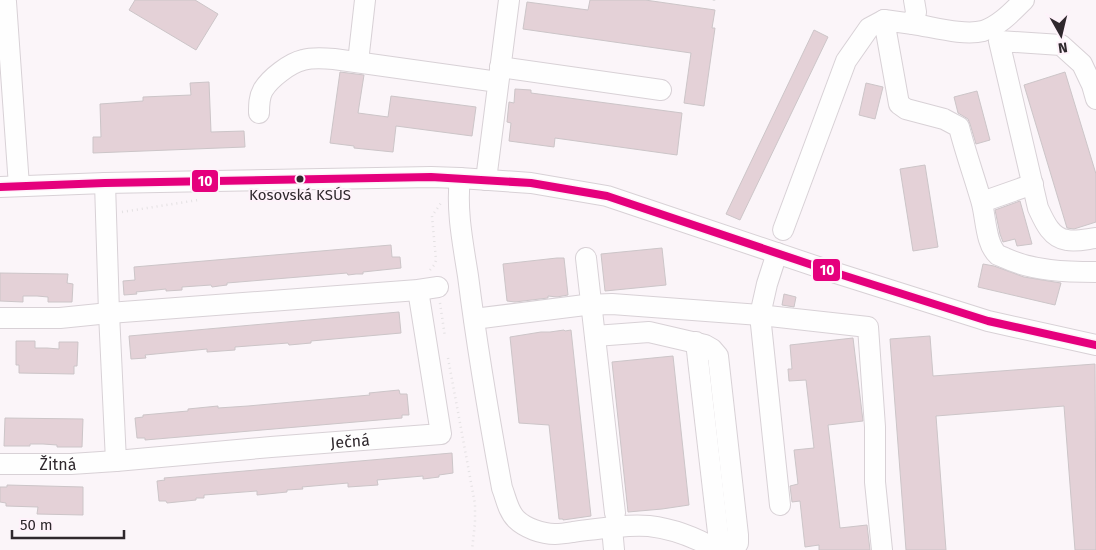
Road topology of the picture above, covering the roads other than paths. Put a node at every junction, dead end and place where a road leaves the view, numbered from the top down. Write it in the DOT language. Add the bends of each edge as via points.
graph roads {
  1 [pos="365,0"];
  2 [pos="509,0"];
  3 [pos="914,0"];
  4 [pos="1024,0"];
  5 [pos="6,2"];
  6 [pos="884,20"];
  7 [pos="913,24"];
  8 [pos="358,62"];
  9 [pos="499,75"];
  10 [pos="661,90"];
  11 [pos="1096,98"];
  12 [pos="260,113"];
  13 [pos="8,142"];
  14 [pos="460,178"];
  15 [pos="486,180"];
  16 [pos="105,183"];
  17 [pos="1033,184"];
  18 [pos="10,186"];
  19 [pos="982,202"];
  20 [pos="783,230"];
  21 [pos="1096,238"];
  22 [pos="777,254"];
  23 [pos="586,258"];
  24 [pos="1096,272"];
  25 [pos="592,305"];
  26 [pos="109,313"];
  27 [pos="760,315"];
  28 [pos="0,318"];
  29 [pos="474,319"];
  30 [pos="595,336"];
  31 [pos="696,342"];
  32 [pos="1096,345"];
  33 [pos="116,461"];
  34 [pos="0,464"];
  35 [pos="780,505"];
  36 [pos="613,521"];
  37 [pos="614,550"];
  38 [pos="718,550"];
  39 [pos="734,550"];
  40 [pos="882,550"];
  1 -- 8 [label="street"];
  2 -- 9 [label="street"];
  3 -- 7 [label="street"];
  4 -- 7 [label="street" via="997,24 972,33"];
  5 -- 13 [label="street"];
  6 -- 7 [label="street"];
  6 -- 19 [label="street" via="899,104 958,127"];
  6 -- 20 [label="street" via="869,28 846,61"];
  8 -- 9 [label="street"];
  8 -- 12 [label="street" via="316,58 287,67 263,90"];
  9 -- 10 [label="street"];
  9 -- 15 [label="street"];
  11 -- 17 [label="street" via="1082,64 1061,45 999,41"];
  13 -- 18 [label="street"];
  14 -- 15 [label="street"];
  14 -- 16 [label="street"];
  14 -- 29 [label="street" via="460,215"];
  15 -- 22 [label="street" via="531,183 607,196"];
  16 -- 18 [label="street"];
  16 -- 26 [label="street"];
  17 -- 19 [label="street"];
  17 -- 21 [label="street" via="1038,208 1058,238 1068,241"];
  19 -- 24 [label="street" via="988,234 998,254 1031,266"];
  22 -- 27 [label="street" via="766,284"];
  22 -- 32 [label="street" via="988,321"];
  23 -- 25 [label="street"];
  25 -- 27 [label="street"];
  25 -- 29 [label="street"];
  25 -- 30 [label="street"];
  26 -- 28 [label="street" via="55,318"];
  26 -- 33 [label="street"];
  26 -- 33 [label="street, Ječná" via="428,288 441,434"];
  27 -- 35 [label="street"];
  27 -- 40 [label="street" via="868,326 875,427 874,482"];
  29 -- 36 [label="street" via="501,479 516,518 535,530 553,534"];
  30 -- 31 [label="street" via="649,332"];
  30 -- 36 [label="street"];
  31 -- 38 [label="street"];
  31 -- 39 [label="street" via="712,349 718,356 738,535"];
  33 -- 34 [label="street, Žitná"];
  36 -- 37 [label="street"];
  36 -- 38 [label="street" via="669,529"];
}
